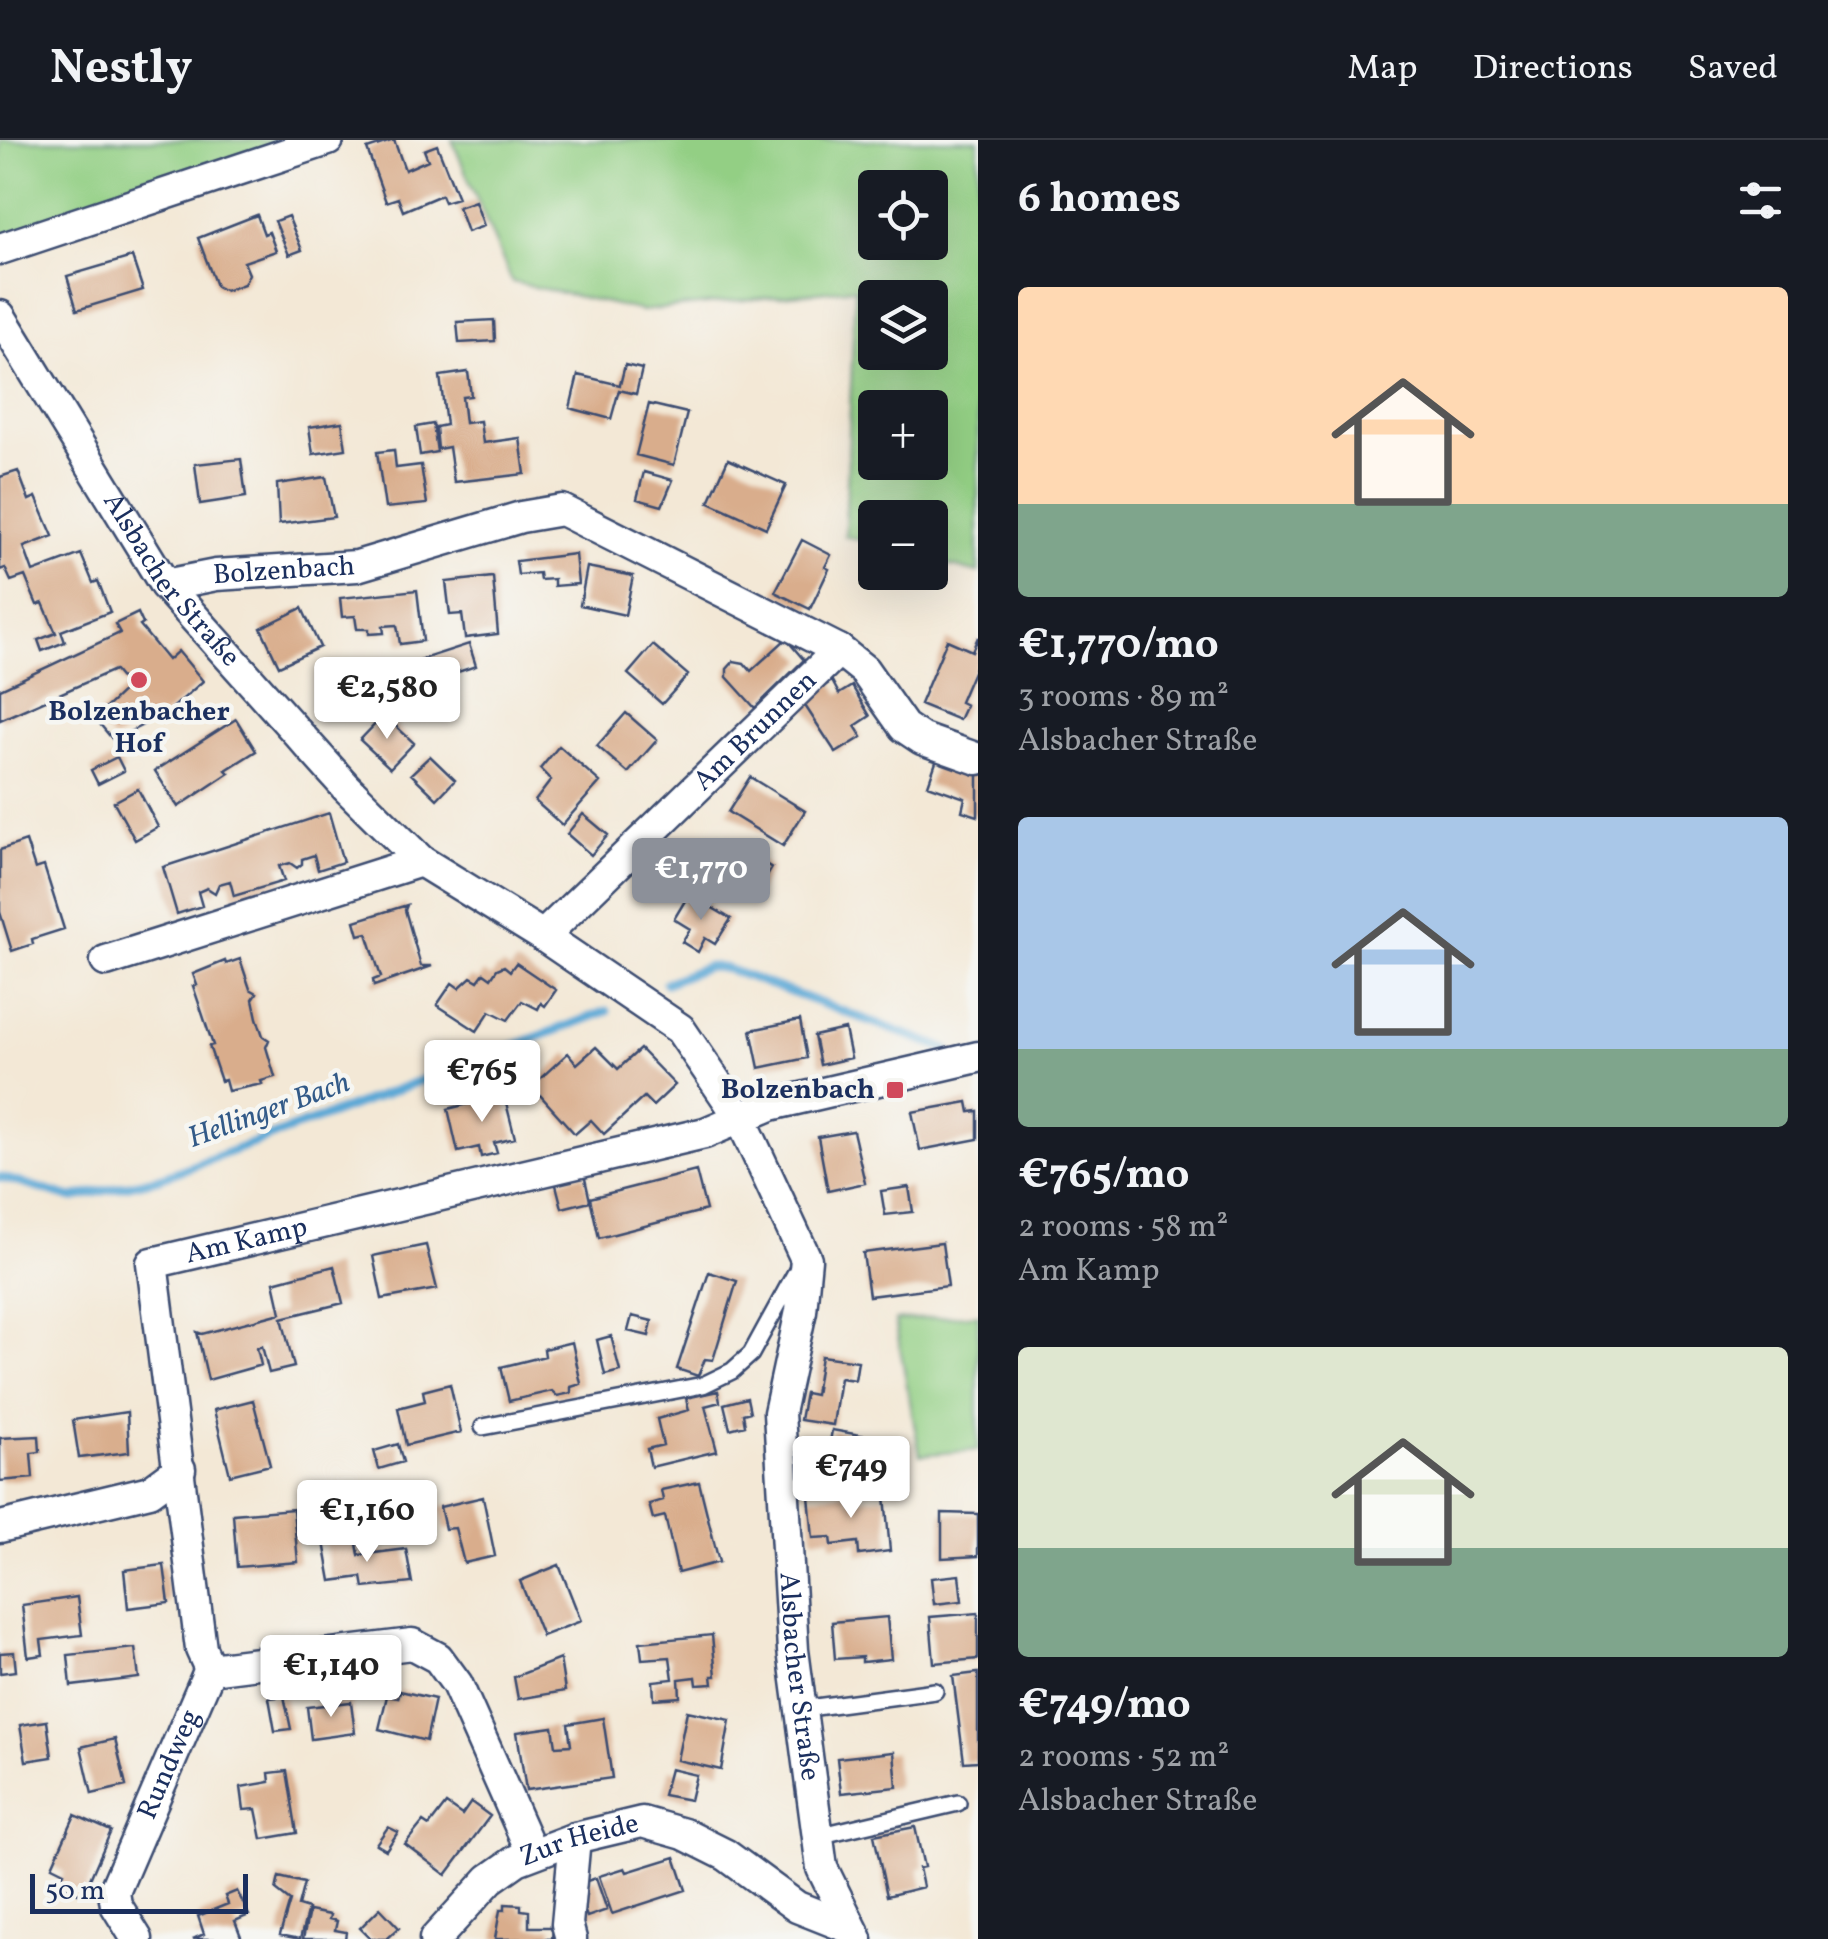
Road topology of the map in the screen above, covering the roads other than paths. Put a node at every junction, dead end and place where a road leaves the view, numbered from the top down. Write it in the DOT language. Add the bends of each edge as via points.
graph roads {
  1 [pos="328,140"];
  2 [pos="0,248"];
  3 [pos="0,316"];
  4 [pos="165,585"];
  5 [pos="838,650"];
  6 [pos="978,759"];
  7 [pos="421,861"];
  8 [pos="544,936"];
  9 [pos="106,961"];
  10 [pos="978,1057"];
  11 [pos="741,1120"];
  12 [pos="806,1259"];
  13 [pos="483,1427"];
  14 [pos="180,1469"];
  15 [pos="0,1527"];
  16 [pos="210,1669"];
  17 [pos="935,1690"];
  18 [pos="801,1709"];
  19 [pos="958,1803"];
  20 [pos="818,1836"];
  21 [pos="575,1838"];
  22 [pos="532,1853"];
  23 [pos="854,1934"];
  24 [pos="137,1939"];
  25 [pos="435,1939"];
  26 [pos="571,1939"];
  1 -- 2 [label="street"];
  3 -- 4 [label="street, Alsbacher Straße"];
  4 -- 5 [label="street, Bolzenbach" via="216,574 357,566 521,516 562,510"];
  4 -- 7 [label="street, Alsbacher Straße" via="346,788"];
  5 -- 6 [label="street, Bolzenbach" via="864,670 904,726"];
  5 -- 8 [label="street, Am Brunnen"];
  7 -- 8 [label="street, Alsbacher Straße"];
  7 -- 9 [label="street"];
  8 -- 11 [label="street, Alsbacher Straße" via="680,1029"];
  10 -- 11 [label="street" via="770,1106"];
  11 -- 12 [label="street, Alsbacher Straße"];
  11 -- 14 [label="street, Am Kamp" via="705,1134 152,1263"];
  12 -- 13 [label="lane" via="751,1354 732,1371 703,1385"];
  12 -- 18 [label="street, Alsbacher Straße" via="779,1413"];
  14 -- 15 [label="street" via="150,1491"];
  14 -- 16 [label="street, Am Kamp" via="200,1649"];
  16 -- 22 [label="street" via="412,1644 438,1658 457,1684"];
  16 -- 24 [label="street, Rundweg" via="114,1892"];
  17 -- 18 [label="lane"];
  18 -- 20 [label="street, Alsbacher Straße"];
  19 -- 20 [label="lane"];
  20 -- 23 [label="street, Alsbacher Straße" via="822,1868"];
  21 -- 22 [label="street, Zur Heide"];
  21 -- 23 [label="street, Zur Heide" via="642,1822 684,1834 798,1907"];
  21 -- 26 [label="street" via="566,1924"];
  22 -- 25 [label="street, Zur Heide" via="490,1879"];
}
